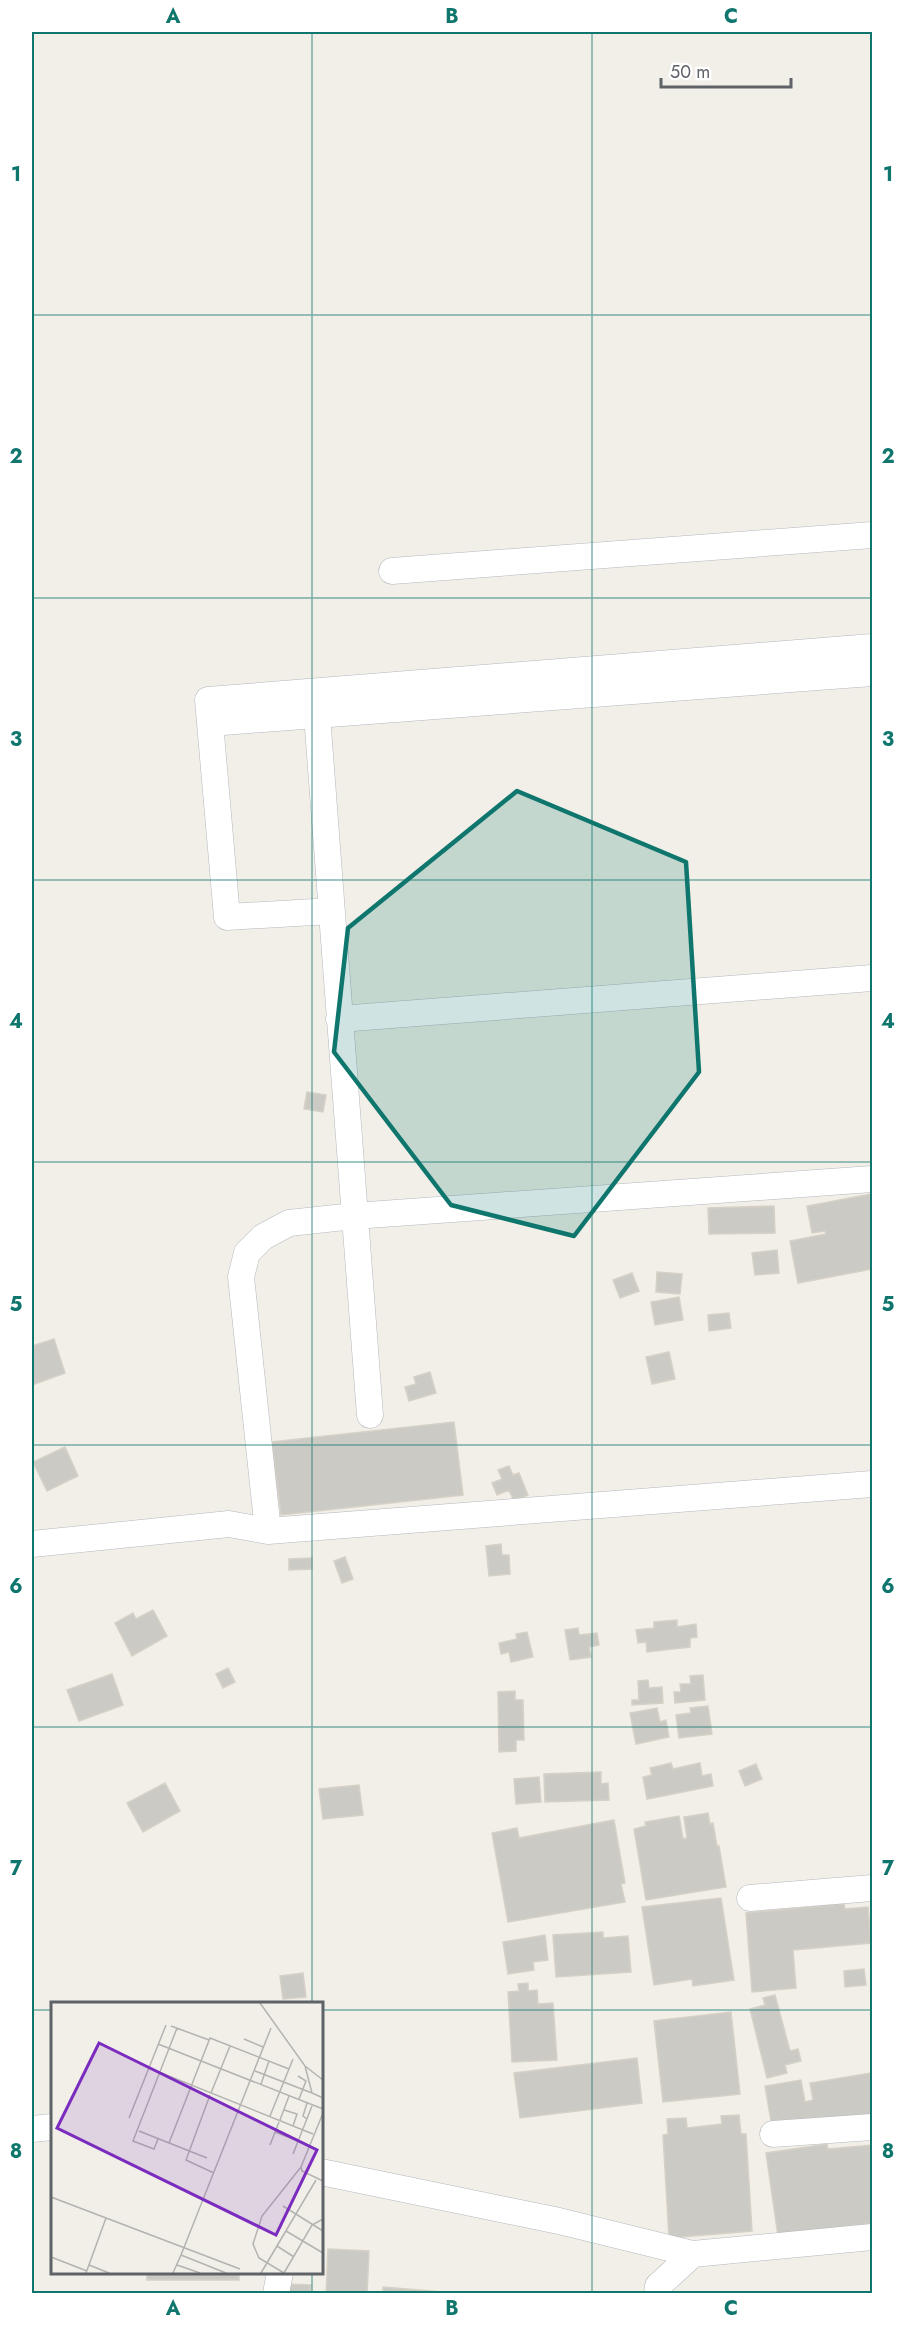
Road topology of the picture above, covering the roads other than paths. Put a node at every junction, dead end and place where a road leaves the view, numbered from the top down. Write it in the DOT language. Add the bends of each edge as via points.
graph roads {
  1 [pos="873,535"];
  2 [pos="392,571"];
  3 [pos="873,647"];
  4 [pos="873,673"];
  5 [pos="209,711"];
  6 [pos="317,715"];
  7 [pos="331,911"];
  8 [pos="873,978"];
  9 [pos="339,1019"];
  10 [pos="873,1179"];
  11 [pos="354,1216"];
  12 [pos="370,1415"];
  13 [pos="873,1484"];
  14 [pos="268,1531"];
  15 [pos="32,1544"];
  16 [pos="873,1888"];
  17 [pos="750,1898"];
  18 [pos="51,2127"];
  19 [pos="873,2127"];
  20 [pos="32,2129"];
  21 [pos="773,2134"];
  22 [pos="322,2172"];
  23 [pos="873,2237"];
  24 [pos="693,2254"];
  25 [pos="280,2274"];
  26 [pos="276,2294"];
  27 [pos="657,2294"];
  1 -- 2 [label="street"];
  3 -- 5 [label="street"];
  4 -- 6 [label="street"];
  5 -- 6 [label="street"];
  5 -- 7 [label="street" via="227,917"];
  6 -- 7 [label="street"];
  7 -- 9 [label="street"];
  8 -- 9 [label="street"];
  9 -- 11 [label="street"];
  10 -- 11 [label="street"];
  11 -- 12 [label="street"];
  11 -- 14 [label="street" via="289,1223 263,1237 247,1253 241,1277"];
  13 -- 14 [label="street"];
  14 -- 15 [label="street" via="230,1524"];
  16 -- 17 [label="street"];
  18 -- 20 [label="street"];
  19 -- 21 [label="street"];
  22 -- 24 [label="street"];
  23 -- 24 [label="street"];
  24 -- 27 [label="street" via="658,2286"];
  25 -- 26 [label="street"];
}
